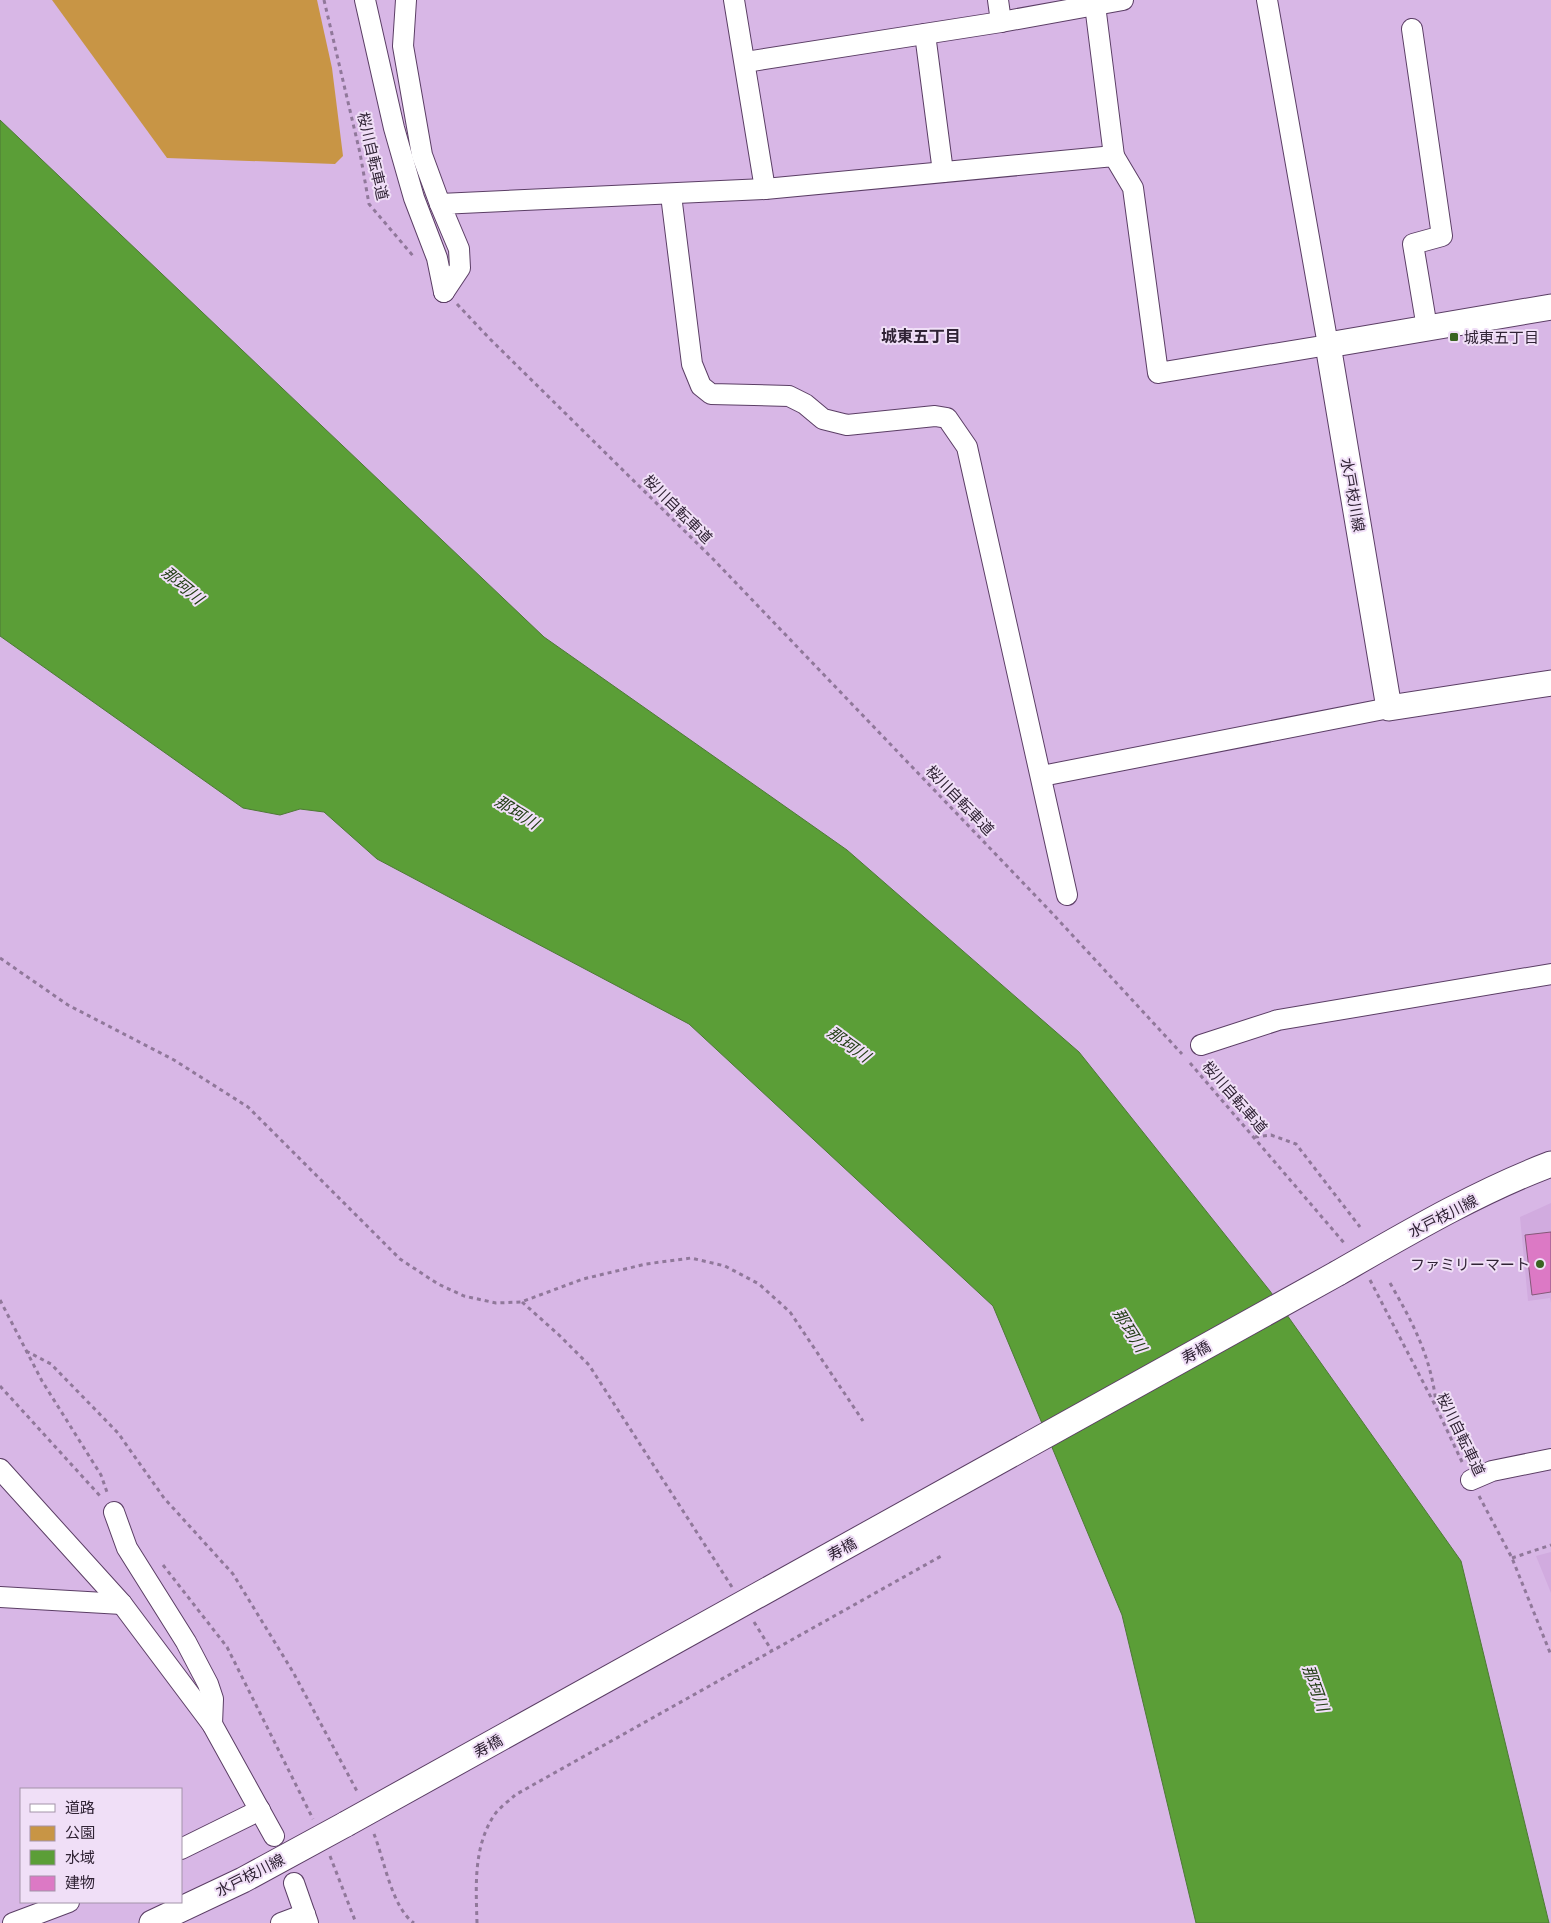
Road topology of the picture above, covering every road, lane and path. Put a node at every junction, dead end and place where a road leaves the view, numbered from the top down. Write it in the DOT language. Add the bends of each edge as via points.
graph roads {
  1 [pos="324,0"];
  2 [pos="365,0"];
  3 [pos="406,0"];
  4 [pos="734,0"];
  5 [pos="998,0"];
  6 [pos="1123,0"];
  7 [pos="1267,0"];
  8 [pos="1095,6"];
  9 [pos="1001,22"];
  10 [pos="1412,29"];
  11 [pos="926,34"];
  12 [pos="746,62"];
  13 [pos="1114,156"];
  14 [pos="943,172"];
  15 [pos="765,189"];
  16 [pos="672,195"];
  17 [pos="440,204"];
  18 [pos="415,258"];
  19 [pos="444,292"];
  20 [pos="1551,307"];
  21 [pos="1427,328"];
  22 [pos="1328,344"];
  23 [pos="1551,683"];
  24 [pos="1390,708"];
  25 [pos="1042,776"];
  26 [pos="1067,894"];
  27 [pos="0,958"];
  28 [pos="1551,974"];
  29 [pos="1202,1045"];
  30 [pos="1255,1137"];
  31 [pos="1551,1164"];
  32 [pos="1360,1227"];
  33 [pos="1347,1268"];
  34 [pos="1390,1283"];
  35 [pos="0,1300"];
  36 [pos="521,1302"];
  37 [pos="26,1351"];
  38 [pos="1436,1407"];
  39 [pos="863,1421"];
  40 [pos="1551,1459"];
  41 [pos="0,1469"];
  42 [pos="1471,1480"];
  43 [pos="114,1512"];
  44 [pos="1551,1545"];
  45 [pos="943,1555"];
  46 [pos="1512,1558"];
  47 [pos="736,1594"];
  48 [pos="0,1597"];
  49 [pos="122,1604"];
  50 [pos="752,1618"];
  51 [pos="772,1651"];
  52 [pos="1551,1655"];
  53 [pos="212,1724"];
  54 [pos="360,1797"];
  55 [pos="260,1810"];
  56 [pos="346,1824"];
  57 [pos="372,1828"];
  58 [pos="274,1836"];
  59 [pos="182,1849"];
  60 [pos="294,1883"];
  61 [pos="66,1903"];
  62 [pos="307,1919"];
  63 [pos="13,1923"];
  64 [pos="152,1923"];
  65 [pos="281,1923"];
  66 [pos="414,1923"];
  67 [pos="477,1923"];
  1 -- 18 [label="path, 桜川自転車道" via="369,204"];
  2 -- 19 [label="street" via="394,128 414,198 437,258"];
  3 -- 17 [label="street" via="402,46 422,155"];
  4 -- 12 [label="street"];
  5 -- 9 [label="street"];
  6 -- 8 [label="street"];
  7 -- 22 [label="street"];
  8 -- 9 [label="street"];
  8 -- 13 [label="street"];
  9 -- 11 [label="street"];
  10 -- 21 [label="street" via="1442,236 1413,244"];
  11 -- 12 [label="street"];
  11 -- 14 [label="street"];
  12 -- 15 [label="street"];
  13 -- 14 [label="street"];
  13 -- 22 [label="street" via="1132,188 1158,373"];
  14 -- 15 [label="street"];
  15 -- 16 [label="street"];
  16 -- 17 [label="street"];
  16 -- 25 [label="street" via="692,364 701,386 711,394 789,396 823,418 846,425 935,416 947,418 967,447"];
  17 -- 19 [label="street" via="459,249 460,268"];
  19 -- 30 [label="path, 桜川自転車道" via="755,603 1051,912"];
  20 -- 21 [label="main road"];
  21 -- 22 [label="main road"];
  22 -- 24 [label="main road, 水戸枝川線"];
  23 -- 24 [label="main road"];
  24 -- 25 [label="street"];
  25 -- 26 [label="street"];
  27 -- 36 [label="path" via="68,1005 174,1060 248,1107 400,1260 464,1296 496,1303"];
  28 -- 29 [label="street" via="1278,1020"];
  30 -- 32 [label="path" via="1270,1135 1296,1144"];
  30 -- 33 [label="path, 桜川自転車道" via="1348,1248"];
  31 -- 33 [label="main road, 水戸枝川線" via="1523,1175"];
  33 -- 38 [label="path, 桜川自転車道" via="1368,1278"];
  33 -- 56 [label="main road, 寿橋, bridge"];
  34 -- 38 [label="path" via="1414,1325 1433,1374"];
  35 -- 37 [label="path"];
  36 -- 39 [label="path" via="583,1279 646,1264 691,1258 725,1266 759,1284 790,1312"];
  36 -- 47 [label="path" via="559,1334 589,1366"];
  37 -- 43 [label="path" via="101,1476"];
  37 -- 54 [label="path" via="51,1364 118,1433 164,1498 233,1574 293,1672"];
  38 -- 42 [label="path, 桜川自転車道"];
  40 -- 42 [label="street" via="1492,1471"];
  41 -- 49 [label="street"];
  42 -- 46 [label="path, 桜川自転車道"];
  43 -- 53 [label="street" via="127,1548 208,1684 213,1699"];
  44 -- 46 [label="path"];
  45 -- 51 [label="path"];
  46 -- 52 [label="path, 桜川自転車道"];
  48 -- 49 [label="street"];
  49 -- 53 [label="street"];
  50 -- 51 [label="path"];
  51 -- 67 [label="path" via="515,1795 495,1813 480,1849 476,1877"];
  53 -- 55 [label="street"];
  55 -- 58 [label="street"];
  55 -- 59 [label="street"];
  56 -- 64 [label="main road, 水戸枝川線" via="243,1880"];
  57 -- 66 [label="path" via="393,1892 407,1919"];
  60 -- 62 [label="street"];
  61 -- 63 [label="street"];
  62 -- 65 [label="street"];
}
